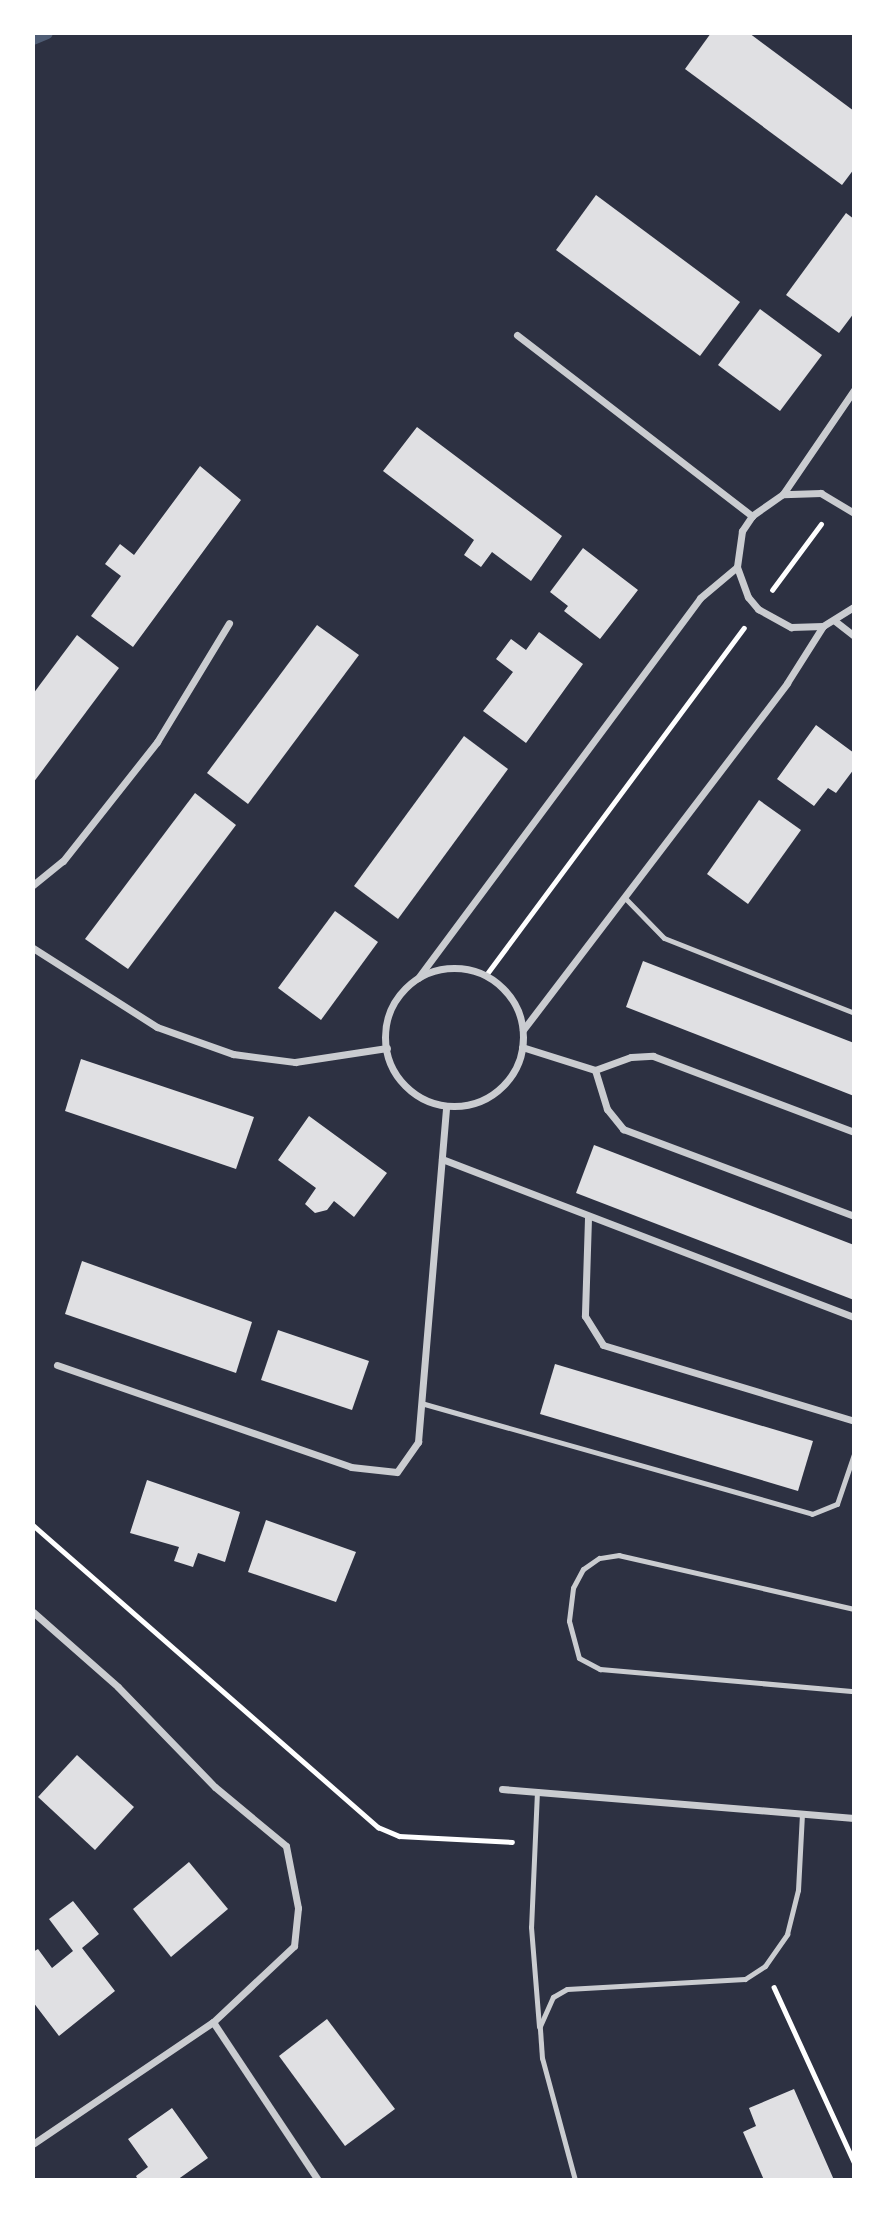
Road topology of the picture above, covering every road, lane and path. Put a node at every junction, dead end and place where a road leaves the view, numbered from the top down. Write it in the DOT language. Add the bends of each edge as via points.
graph roads {
  1 [pos="517,335"];
  2 [pos="854,390"];
  3 [pos="783,494"];
  4 [pos="839,500"];
  5 [pos="854,513"];
  6 [pos="752,516"];
  7 [pos="737,567"];
  8 [pos="854,607"];
  9 [pos="758,609"];
  10 [pos="835,621"];
  11 [pos="229,623"];
  12 [pos="823,626"];
  13 [pos="854,636"];
  14 [pos="33,885"];
  15 [pos="626,899"];
  16 [pos="33,948"];
  17 [pos="486,975"];
  18 [pos="418,978"];
  19 [pos="854,1013"];
  20 [pos="523,1030"];
  21 [pos="522,1047"];
  22 [pos="387,1048"];
  23 [pos="595,1070"];
  24 [pos="446,1106"];
  25 [pos="854,1132"];
  26 [pos="442,1159"];
  27 [pos="854,1216"];
  28 [pos="588,1218"];
  29 [pos="854,1317"];
  30 [pos="57,1365"];
  31 [pos="421,1403"];
  32 [pos="854,1421"];
  33 [pos="854,1454"];
  34 [pos="33,1525"];
  35 [pos="854,1609"];
  36 [pos="33,1612"];
  37 [pos="854,1691"];
  38 [pos="502,1789"];
  39 [pos="537,1791"];
  40 [pos="802,1814"];
  41 [pos="854,1818"];
  42 [pos="534,1843"];
  43 [pos="765,1966"];
  44 [pos="214,2022"];
  45 [pos="542,2058"];
  46 [pos="33,2144"];
  47 [pos="854,2162"];
  48 [pos="318,2180"];
  49 [pos="575,2180"];
  1 -- 6 [label="street"];
  2 -- 3 [label="street"];
  3 -- 4 [label="street" via="811,492"];
  3 -- 6 [label="street"];
  4 -- 5 [label="street"];
  4 -- 9 [label="path"];
  6 -- 7 [label="street" via="742,531"];
  7 -- 9 [label="street" via="748,597"];
  7 -- 18 [label="street" via="700,598"];
  8 -- 10 [label="street"];
  9 -- 12 [label="street" via="791,626"];
  9 -- 17 [label="path"];
  10 -- 12 [label="street"];
  10 -- 13 [label="street"];
  11 -- 14 [label="street" via="157,742 63,861"];
  12 -- 15 [label="street"];
  15 -- 19 [label="lane" via="664,938"];
  15 -- 20 [label="street"];
  16 -- 22 [label="street" via="157,1027 233,1054 295,1062"];
  17 -- 18 [label="street" via="453,968"];
  17 -- 20 [label="street" via="511,997"];
  18 -- 22 [label="street" via="392,1008"];
  20 -- 21 [label="street"];
  21 -- 23 [label="street"];
  21 -- 24 [label="street" via="509,1079 496,1092 464,1106"];
  22 -- 24 [label="street" via="407,1087"];
  23 -- 25 [label="street" via="631,1057 653,1056"];
  23 -- 27 [label="street" via="607,1109 623,1129"];
  24 -- 26 [label="street"];
  26 -- 28 [label="street"];
  26 -- 31 [label="street"];
  28 -- 29 [label="street"];
  28 -- 32 [label="street" via="585,1316 604,1345"];
  30 -- 31 [label="street" via="351,1467 397,1472 418,1442"];
  31 -- 33 [label="lane" via="812,1514 837,1504"];
  34 -- 42 [label="path" via="378,1827 399,1836"];
  35 -- 37 [label="lane" via="619,1555 599,1558 583,1569 573,1588 569,1621 579,1658 600,1669"];
  36 -- 44 [label="street" via="118,1688 215,1787 286,1846 298,1908 294,1947"];
  38 -- 39 [label="street"];
  39 -- 40 [label="street"];
  39 -- 42 [label="lane"];
  40 -- 41 [label="street"];
  40 -- 43 [label="lane" via="798,1890 787,1934"];
  42 -- 45 [label="lane" via="531,1927"];
  43 -- 45 [label="lane" via="744,1979 566,1989 553,1997 545,2010 540,2026"];
  43 -- 47 [label="path"];
  44 -- 46 [label="street"];
  44 -- 48 [label="street"];
  45 -- 49 [label="lane"];
}
